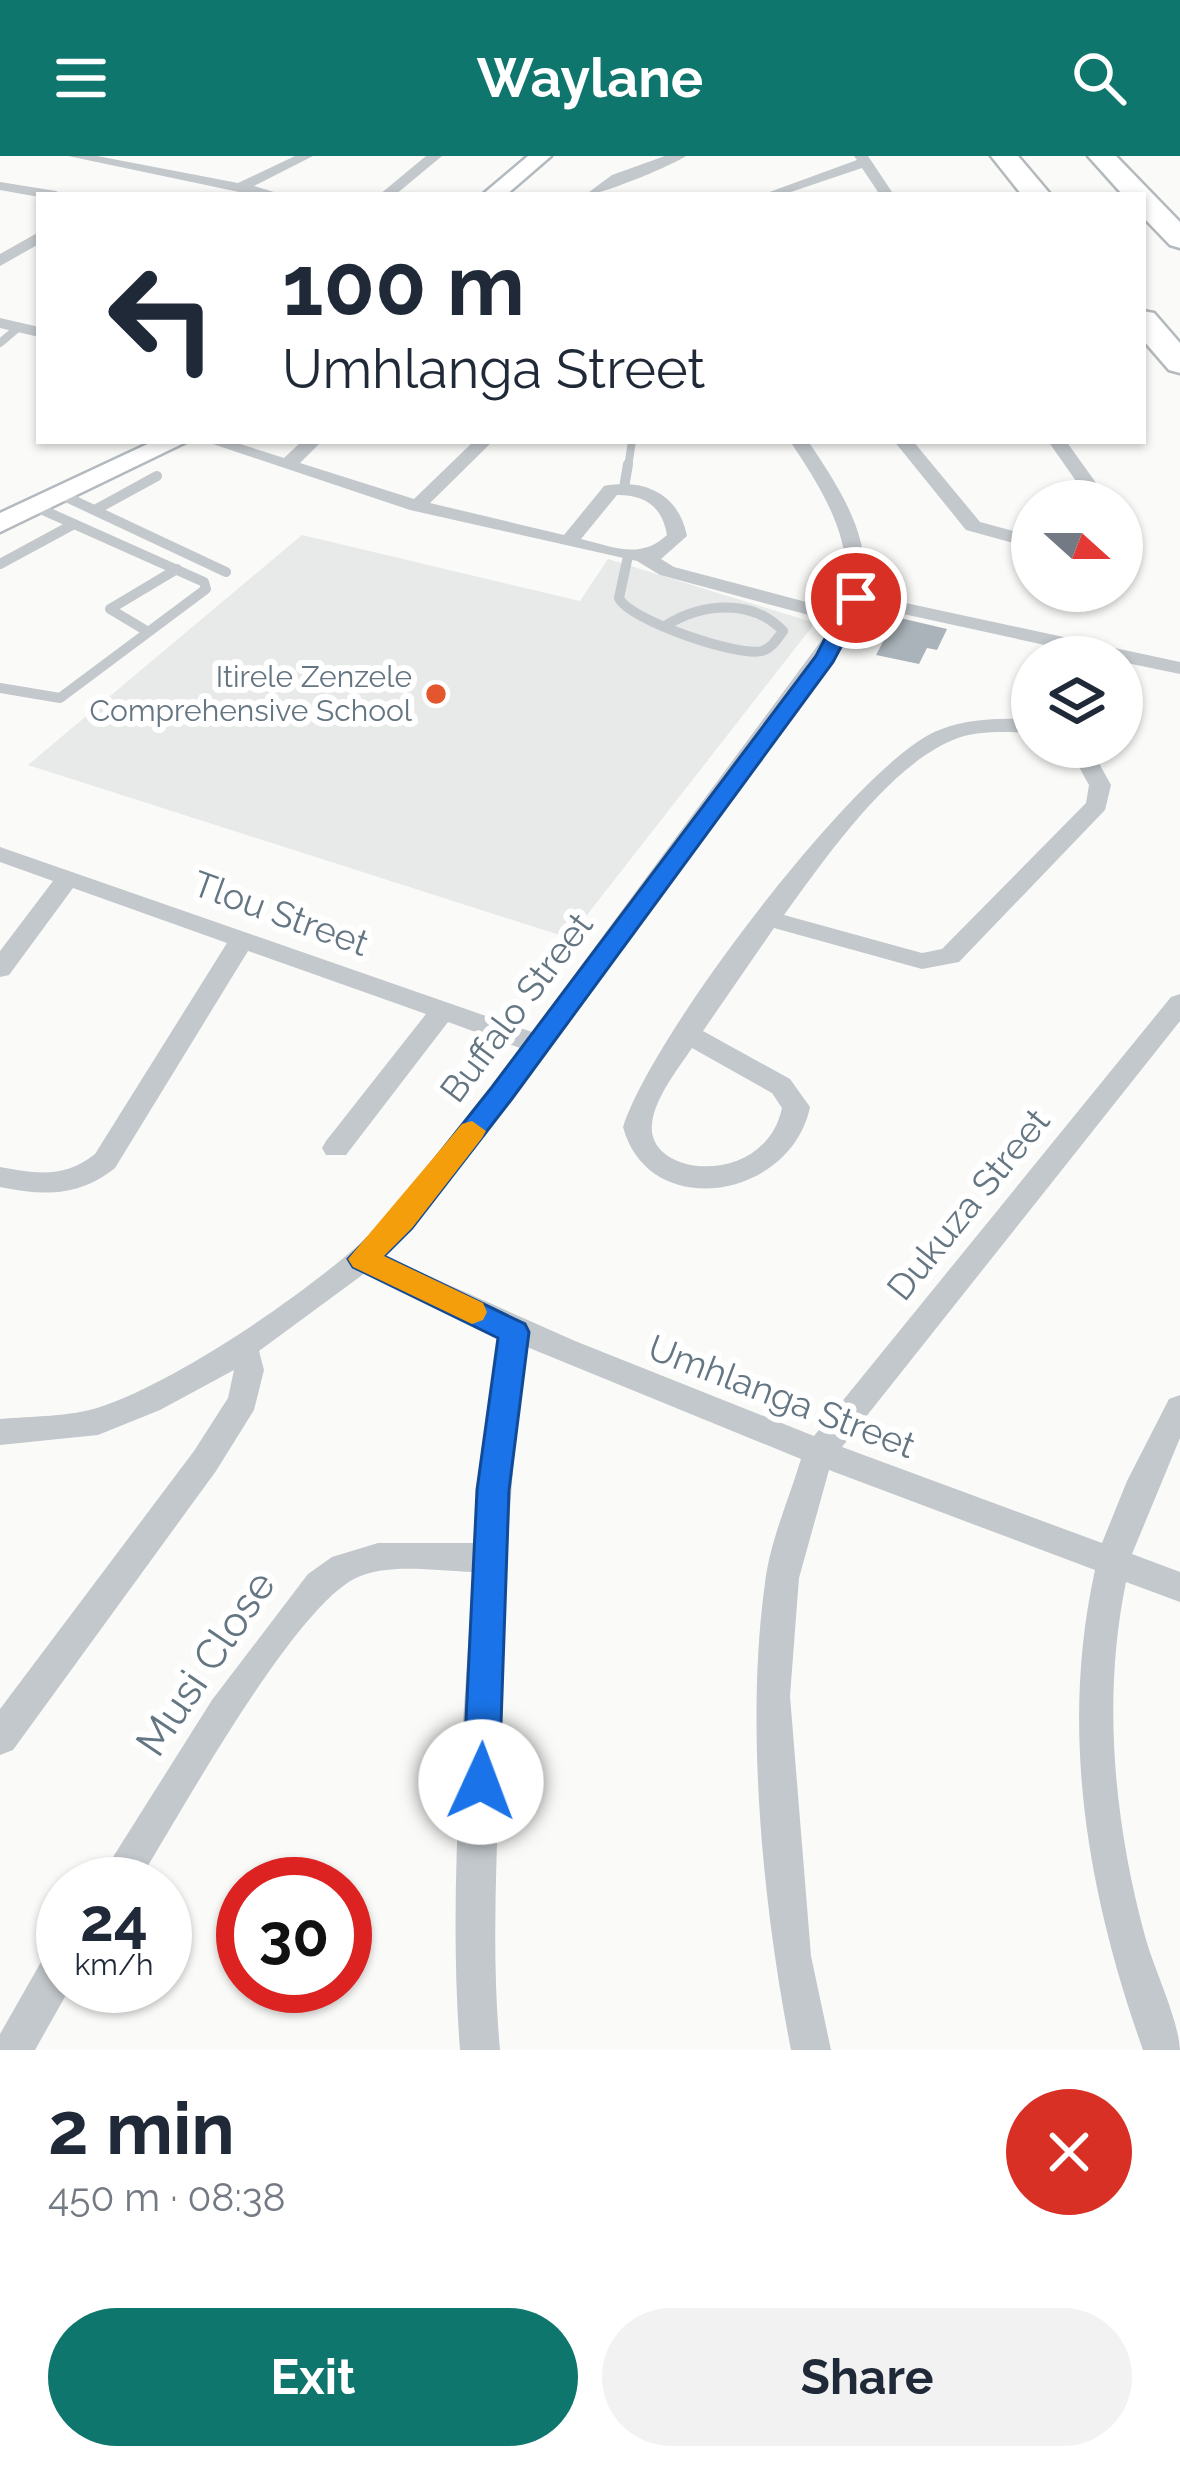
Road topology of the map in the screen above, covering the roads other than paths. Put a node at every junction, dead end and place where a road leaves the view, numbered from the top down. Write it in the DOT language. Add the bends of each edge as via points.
graph roads {
  1 [pos="75,156"];
  2 [pos="164,156"];
  3 [pos="306,156"];
  4 [pos="435,156"];
  5 [pos="541,156"];
  6 [pos="680,156"];
  7 [pos="1004,156"];
  8 [pos="1101,156"];
  9 [pos="863,159"];
  10 [pos="135,168"];
  11 [pos="0,186"];
  12 [pos="239,188"];
  13 [pos="37,192"];
  14 [pos="261,192"];
  15 [pos="390,192"];
  16 [pos="497,192"];
  17 [pos="596,192"];
  18 [pos="776,192"];
  19 [pos="885,192"];
  20 [pos="1034,192"];
  21 [pos="1135,192"];
  22 [pos="1146,203"];
  23 [pos="36,239"];
  24 [pos="1180,239"];
  25 [pos="0,261"];
  26 [pos="0,323"];
  27 [pos="1146,323"];
  28 [pos="34,330"];
  29 [pos="0,343"];
  30 [pos="1180,363"];
  31 [pos="169,444"];
  32 [pos="222,444"];
  33 [pos="310,444"];
  34 [pos="481,444"];
  35 [pos="631,444"];
  36 [pos="801,444"];
  37 [pos="905,444"];
  38 [pos="1059,444"];
  39 [pos="286,465"];
  40 [pos="157,476"];
  41 [pos="1085,480"];
  42 [pos="624,488"];
  43 [pos="62,495"];
  44 [pos="417,506"];
  45 [pos="36,507"];
  46 [pos="95,510"];
  47 [pos="0,524"];
  48 [pos="74,524"];
  49 [pos="1011,536"];
  50 [pos="568,542"];
  51 [pos="636,556"];
  52 [pos="0,564"];
  53 [pos="177,569"];
  54 [pos="226,572"];
  55 [pos="852,608"];
  56 [pos="665,626"];
  57 [pos="145,630"];
  58 [pos="1011,639"];
  59 [pos="1143,662"];
  60 [pos="1180,668"];
  61 [pos="0,688"];
  62 [pos="1011,726"];
  63 [pos="1091,768"];
  64 [pos="0,854"];
  65 [pos="69,877"];
  66 [pos="769,919"];
  67 [pos="243,938"];
  68 [pos="0,969"];
  69 [pos="1180,1003"];
  70 [pos="444,1010"];
  71 [pos="690,1035"];
  72 [pos="537,1044"];
  73 [pos="336,1148"];
  74 [pos="0,1177"];
  75 [pos="363,1259"];
  76 [pos="514,1332"];
  77 [pos="243,1346"];
  78 [pos="1180,1408"];
  79 [pos="0,1432"];
  80 [pos="818,1454"];
  81 [pos="489,1558"];
  82 [pos="1113,1562"];
  83 [pos="1180,1588"];
  84 [pos="0,1738"];
  85 [pos="133,1857"];
  86 [pos="36,2011"];
  87 [pos="14,2050"];
  88 [pos="481,2050"];
  89 [pos="811,2050"];
  90 [pos="1163,2050"];
  1 -- 10 [label="street"];
  2 -- 10 [label="street"];
  3 -- 12 [label="street"];
  4 -- 15 [label="street"];
  5 -- 16 [label="street"];
  6 -- 17 [label="street"];
  7 -- 20 [label="highway"];
  8 -- 21 [label="highway"];
  9 -- 18 [label="street"];
  9 -- 19 [label="street"];
  10 -- 12 [label="street"];
  11 -- 13 [label="street"];
  12 -- 14 [label="street"];
  22 -- 24 [label="highway"];
  23 -- 25 [label="street"];
  26 -- 28 [label="street"];
  27 -- 30 [label="highway"];
  28 -- 29 [label="lane"];
  31 -- 43 [label="street"];
  32 -- 39 [label="street"];
  33 -- 39 [label="street"];
  34 -- 44 [label="street"];
  35 -- 42 [label="lane"];
  36 -- 55 [label="street" via="847,522 858,564"];
  37 -- 49 [label="street" via="973,526"];
  38 -- 41 [label="street"];
  39 -- 44 [label="street"];
  40 -- 46 [label="lane"];
  42 -- 50 [label="street" via="602,497"];
  42 -- 51 [label="street" via="659,499 676,524 668,546"];
  43 -- 45 [label="street"];
  43 -- 46 [label="lane"];
  44 -- 50 [label="street"];
  45 -- 47 [label="street"];
  45 -- 48 [label="lane"];
  46 -- 54 [label="lane"];
  48 -- 52 [label="lane"];
  48 -- 53 [label="lane"];
  50 -- 51 [label="street"];
  51 -- 55 [label="street" via="667,571"];
  51 -- 56 [label="lane" via="618,598 623,611"];
  53 -- 57 [label="lane" via="206,590"];
  53 -- 57 [label="lane" via="110,609"];
  55 -- 58 [label="street"];
  55 -- 72 [label="street, Buffalo Street" via="826,657"];
  56 -- 56 [label="lane" via="757,652 783,631 723,607"];
  57 -- 61 [label="lane" via="59,698"];
  59 -- 60 [label="street"];
  62 -- 66 [label="street" via="933,742 824,846"];
  63 -- 66 [label="street" via="1100,785 1097,805 950,956 922,961"];
  64 -- 65 [label="street, Tlou Street"];
  65 -- 67 [label="street, Tlou Street"];
  65 -- 68 [label="street"];
  66 -- 71 [label="street"];
  67 -- 70 [label="street, Tlou Street"];
  67 -- 74 [label="street" via="93,1172 50,1186"];
  69 -- 80 [label="street, Dukuza Street"];
  70 -- 72 [label="street, Tlou Street"];
  70 -- 73 [label="street"];
  71 -- 71 [label="street" via="643,1105 643,1145 675,1170 732,1178 775,1147 796,1106 781,1086"];
  72 -- 75 [label="street, Buffalo Street"];
  75 -- 76 [label="street, Umhlanga Street"];
  75 -- 77 [label="street, Buffalo Street"];
  76 -- 80 [label="street, Umhlanga Street"];
  76 -- 81 [label="street"];
  77 -- 79 [label="street, Buffalo Street" via="98,1422"];
  77 -- 84 [label="street" via="243,1401"];
  78 -- 82 [label="street"];
  80 -- 82 [label="street, Umhlanga Street"];
  80 -- 89 [label="street" via="782,1578 773,1696 792,1956"];
  81 -- 85 [label="street, Musi Close" via="364,1560 321,1580"];
  81 -- 88 [label="street" via="475,1961"];
  82 -- 83 [label="street, Umhlanga Street"];
  82 -- 90 [label="street" via="1100,1637 1100,1785 1125,1942"];
  86 -- 87 [label="street"];
}
